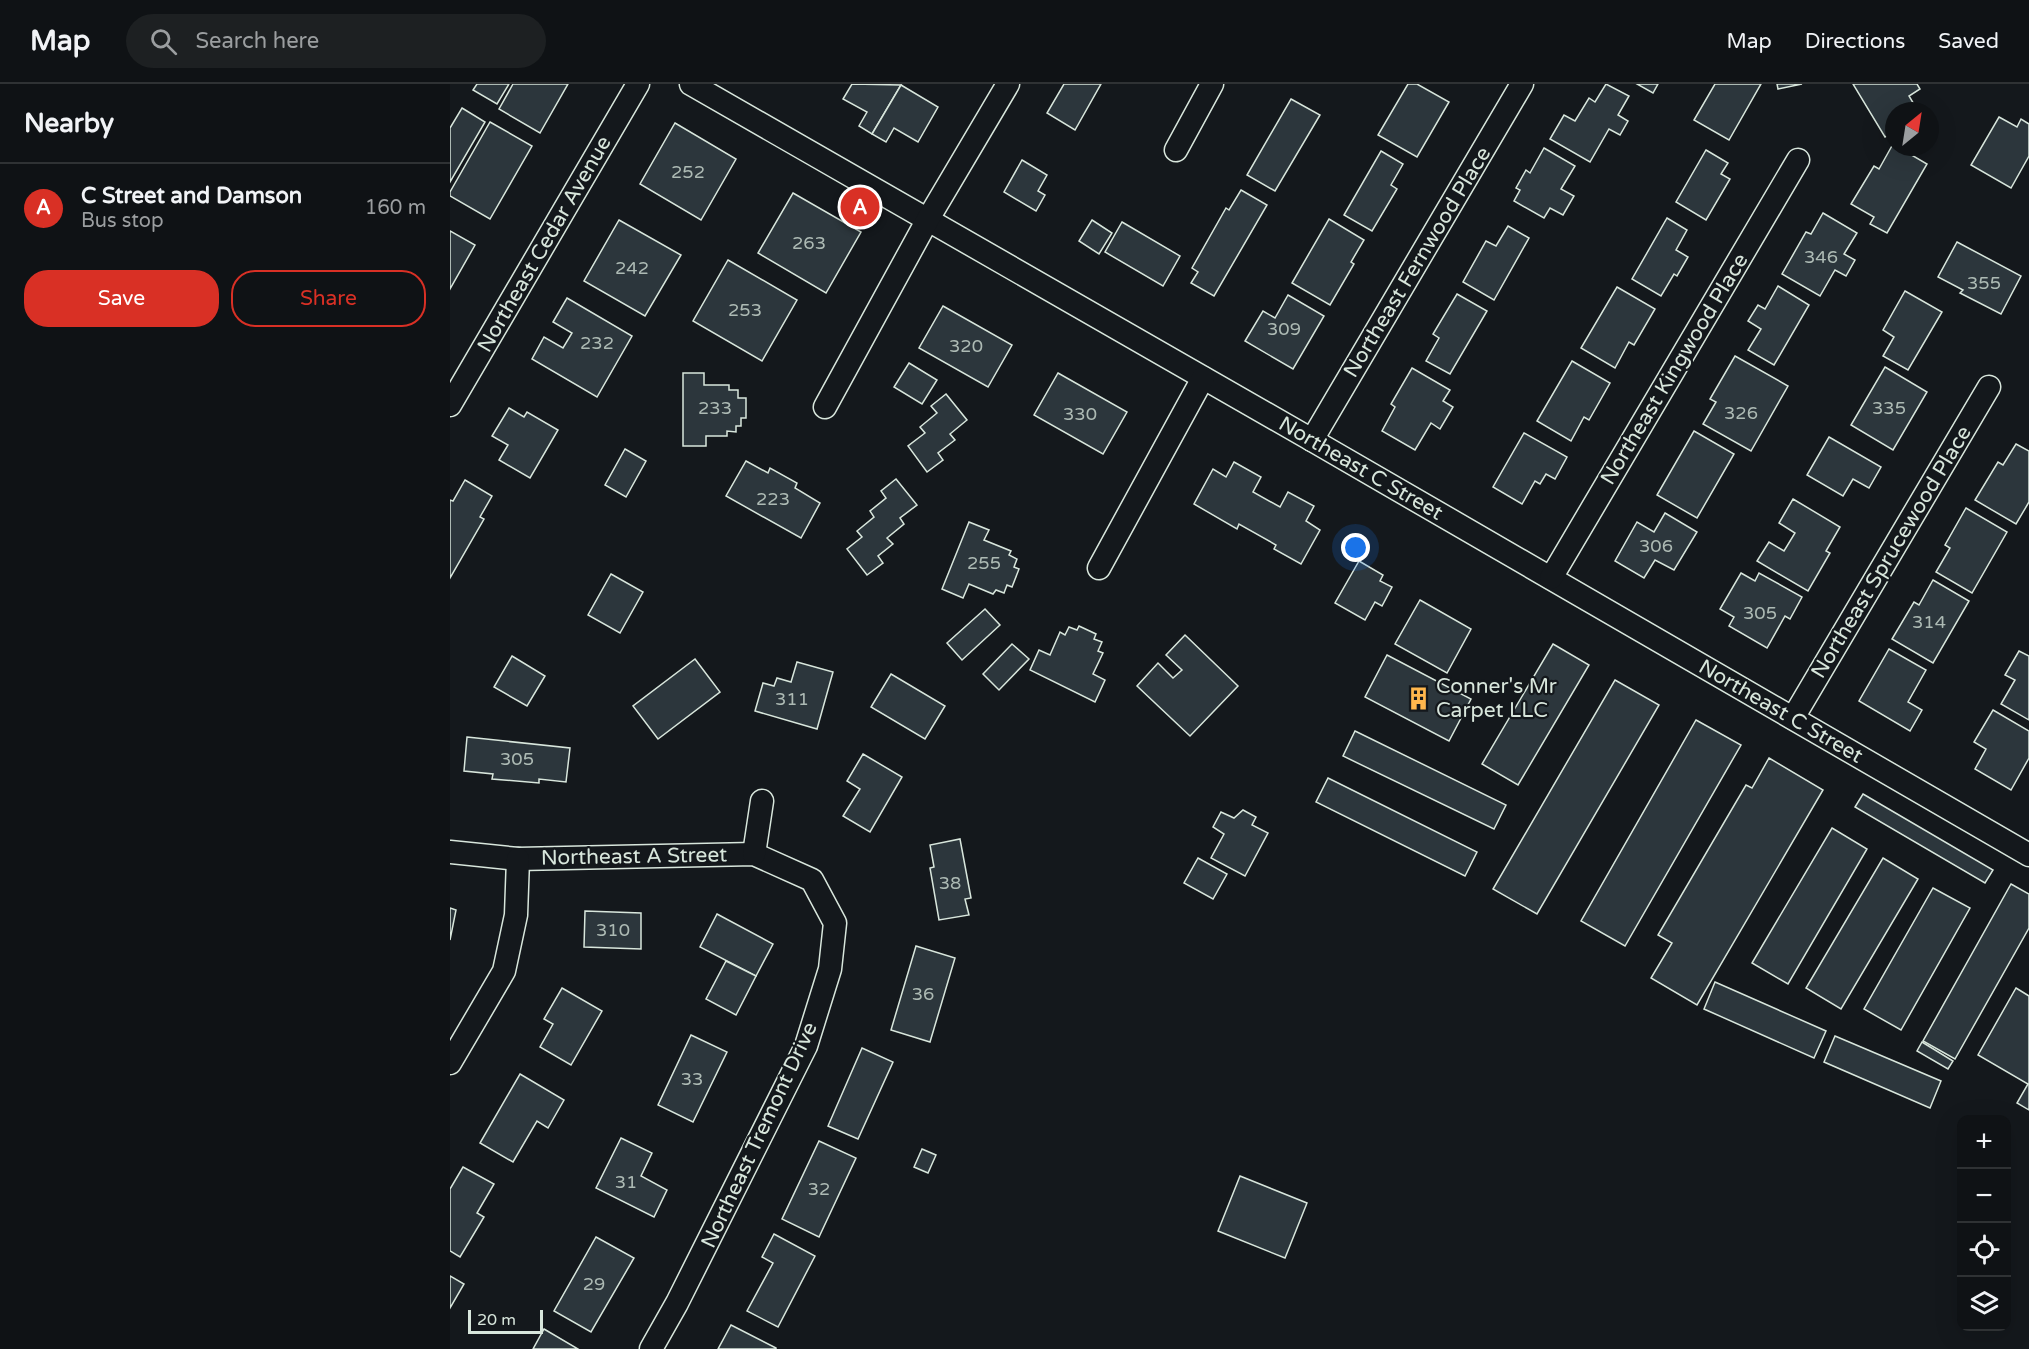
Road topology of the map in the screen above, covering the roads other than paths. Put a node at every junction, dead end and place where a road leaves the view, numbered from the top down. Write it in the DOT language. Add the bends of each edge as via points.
graph roads {
  1 [pos="638,84"];
  2 [pos="690,84"];
  3 [pos="1008,84"];
  4 [pos="1212,84"];
  5 [pos="1522,84"];
  6 [pos="1176,150"];
  7 [pos="1797,160"];
  8 [pos="928,219"];
  9 [pos="1203,378"];
  10 [pos="1989,387"];
  11 [pos="450,405"];
  12 [pos="825,407"];
  13 [pos="1312,440"];
  14 [pos="1099,568"];
  15 [pos="1551,578"];
  16 [pos="1793,718"];
  17 [pos="762,801"];
  18 [pos="450,852"];
  19 [pos="754,854"];
  20 [pos="2029,855"];
  21 [pos="518,859"];
  22 [pos="812,880"];
  23 [pos="450,1063"];
  24 [pos="651,1349"];
  1 -- 11 [label="street, Northeast Cedar Avenue"];
  2 -- 8 [label="street, Northeast C Street"];
  3 -- 8 [label="street"];
  4 -- 6 [label="street"];
  5 -- 13 [label="street, Northeast Fernwood Place"];
  7 -- 15 [label="street, Northeast Kingwood Place"];
  8 -- 9 [label="street, Northeast C Street"];
  8 -- 12 [label="street"];
  9 -- 13 [label="street, Northeast C Street"];
  9 -- 14 [label="street"];
  10 -- 16 [label="street, Northeast Sprucewood Place"];
  13 -- 15 [label="street, Northeast C Street"];
  15 -- 16 [label="street, Northeast C Street"];
  16 -- 20 [label="street, Northeast C Street"];
  17 -- 19 [label="street"];
  18 -- 21 [label="street, Northeast A Street"];
  19 -- 21 [label="street, Northeast A Street"];
  19 -- 22 [label="street, Northeast A Street"];
  21 -- 23 [label="street" via="516,915 504,971"];
  22 -- 24 [label="street, Northeast Tremont Drive" via="835,923 830,969 806,1046"];
}
